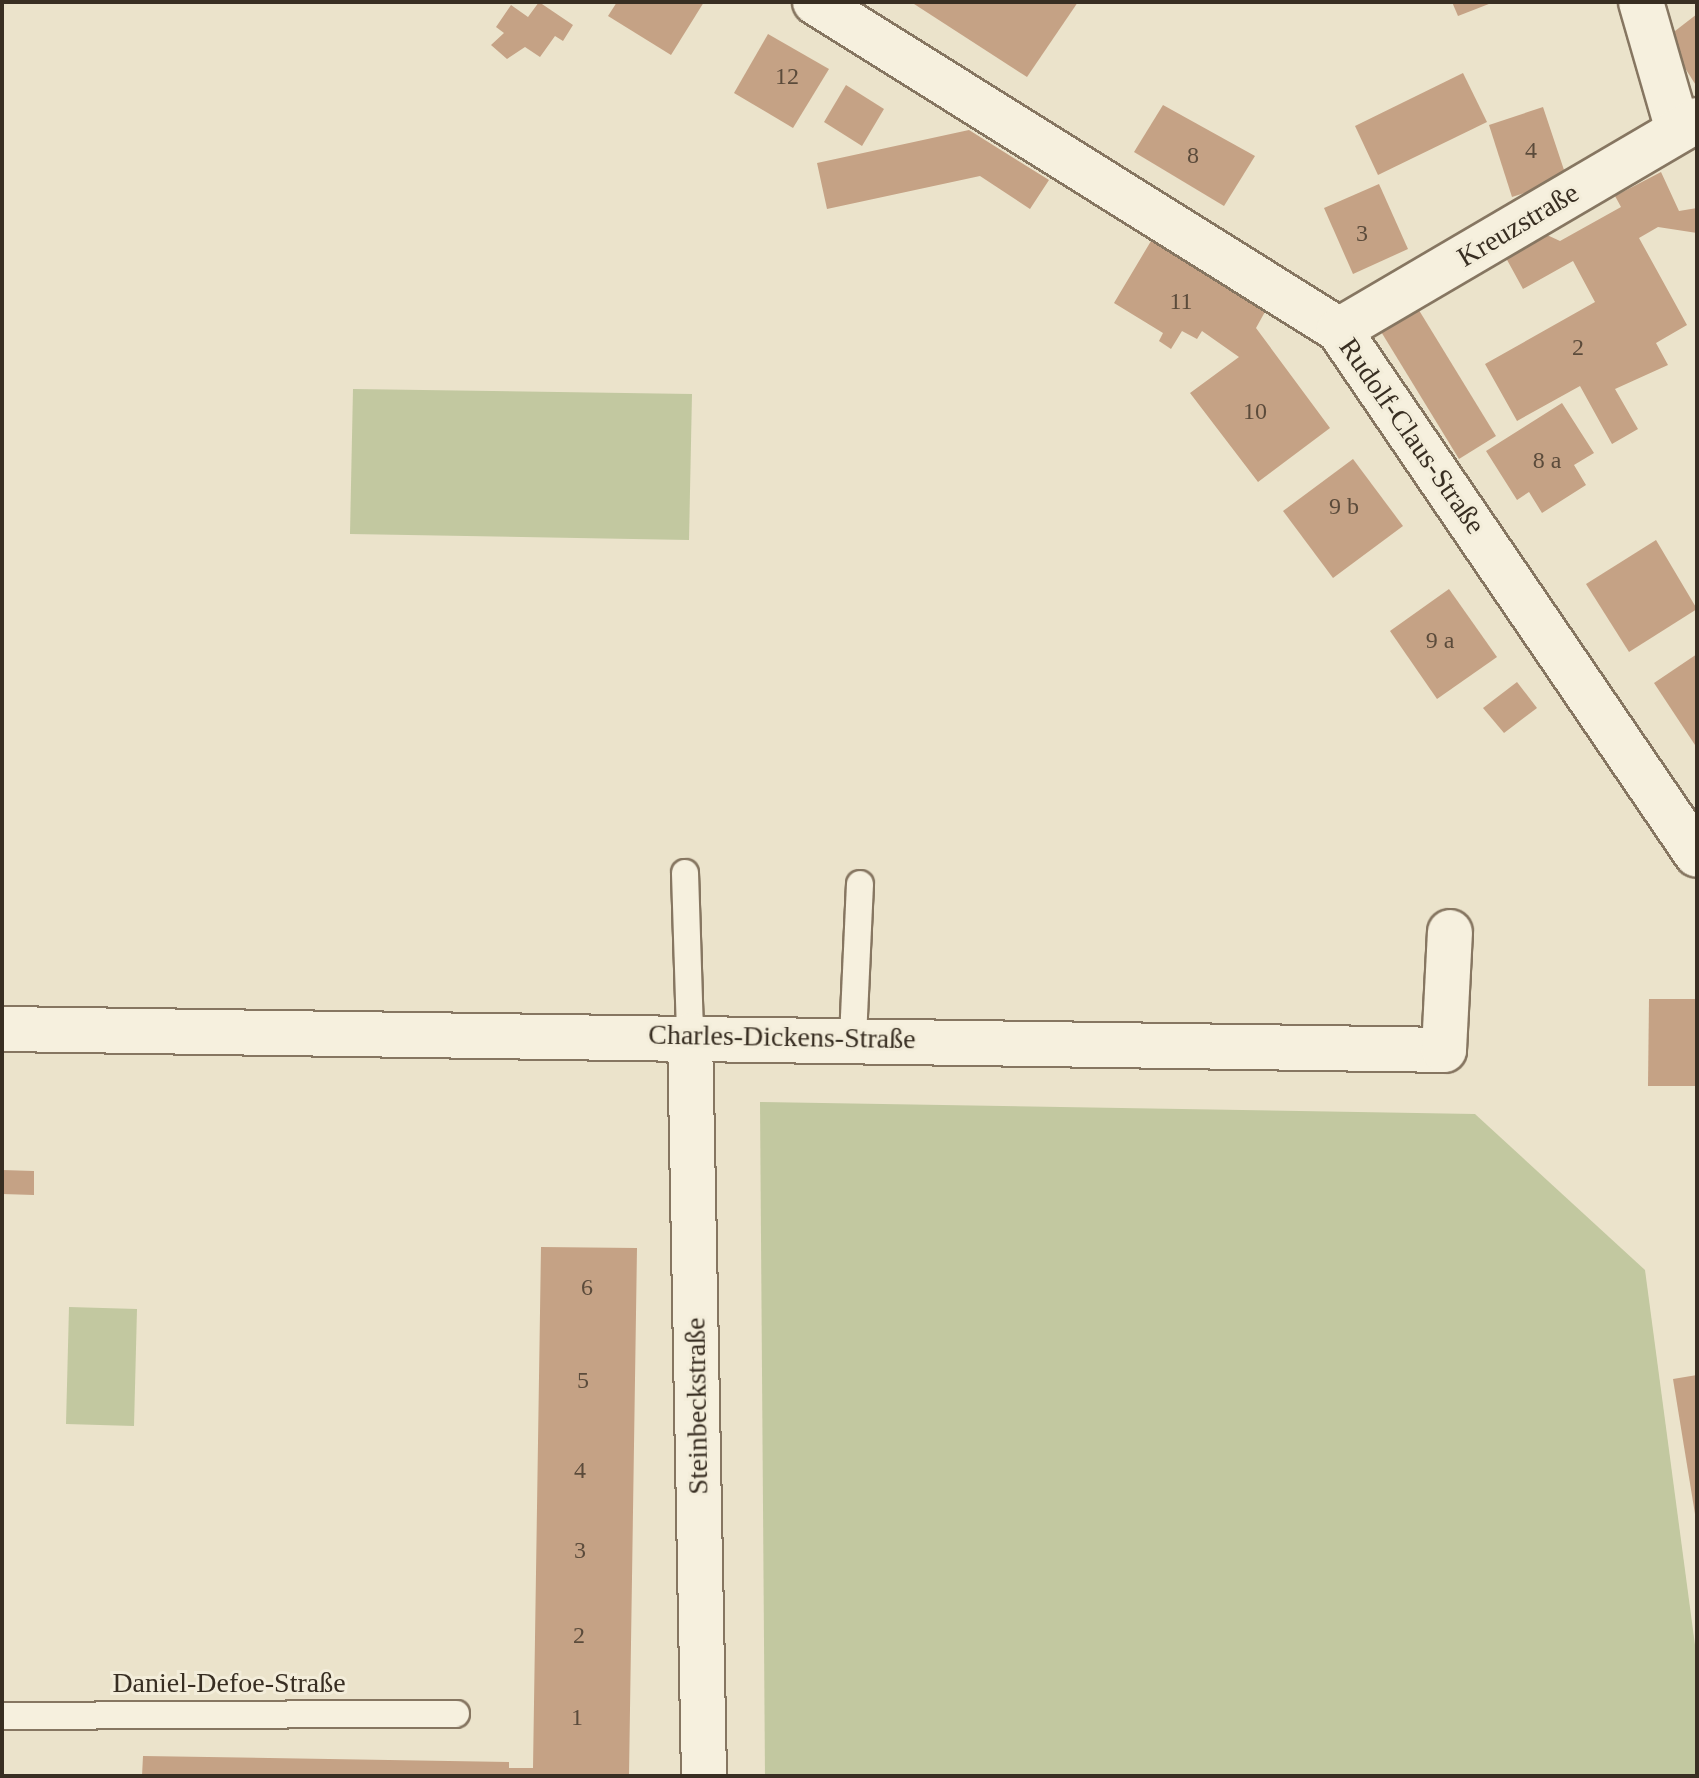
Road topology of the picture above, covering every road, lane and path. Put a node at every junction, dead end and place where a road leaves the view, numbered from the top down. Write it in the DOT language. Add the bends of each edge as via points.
graph roads {
  1 [pos="815,2"];
  2 [pos="1641,2"];
  3 [pos="1688,125"];
  4 [pos="1339,330"];
  5 [pos="1697,855"];
  6 [pos="685,873"];
  7 [pos="860,884"];
  8 [pos="1450,932"];
  9 [pos="2,1029"];
  10 [pos="690,1035"];
  11 [pos="853,1038"];
  12 [pos="456,1714"];
  13 [pos="2,1716"];
  14 [pos="704,1776"];
  1 -- 4 [label="street, Rudolf-Claus-Straße"];
  2 -- 3 [label="street"];
  3 -- 4 [label="street, Kreuzstraße"];
  4 -- 5 [label="street, Rudolf-Claus-Straße"];
  6 -- 10 [label="lane"];
  7 -- 11 [label="lane"];
  8 -- 11 [label="street, Charles-Dickens-Straße" via="1444,1050"];
  9 -- 10 [label="street, Charles-Dickens-Straße"];
  10 -- 11 [label="street, Charles-Dickens-Straße"];
  10 -- 14 [label="street, Steinbeckstraße"];
  12 -- 13 [label="lane, Daniel-Defoe-Straße"];
}
